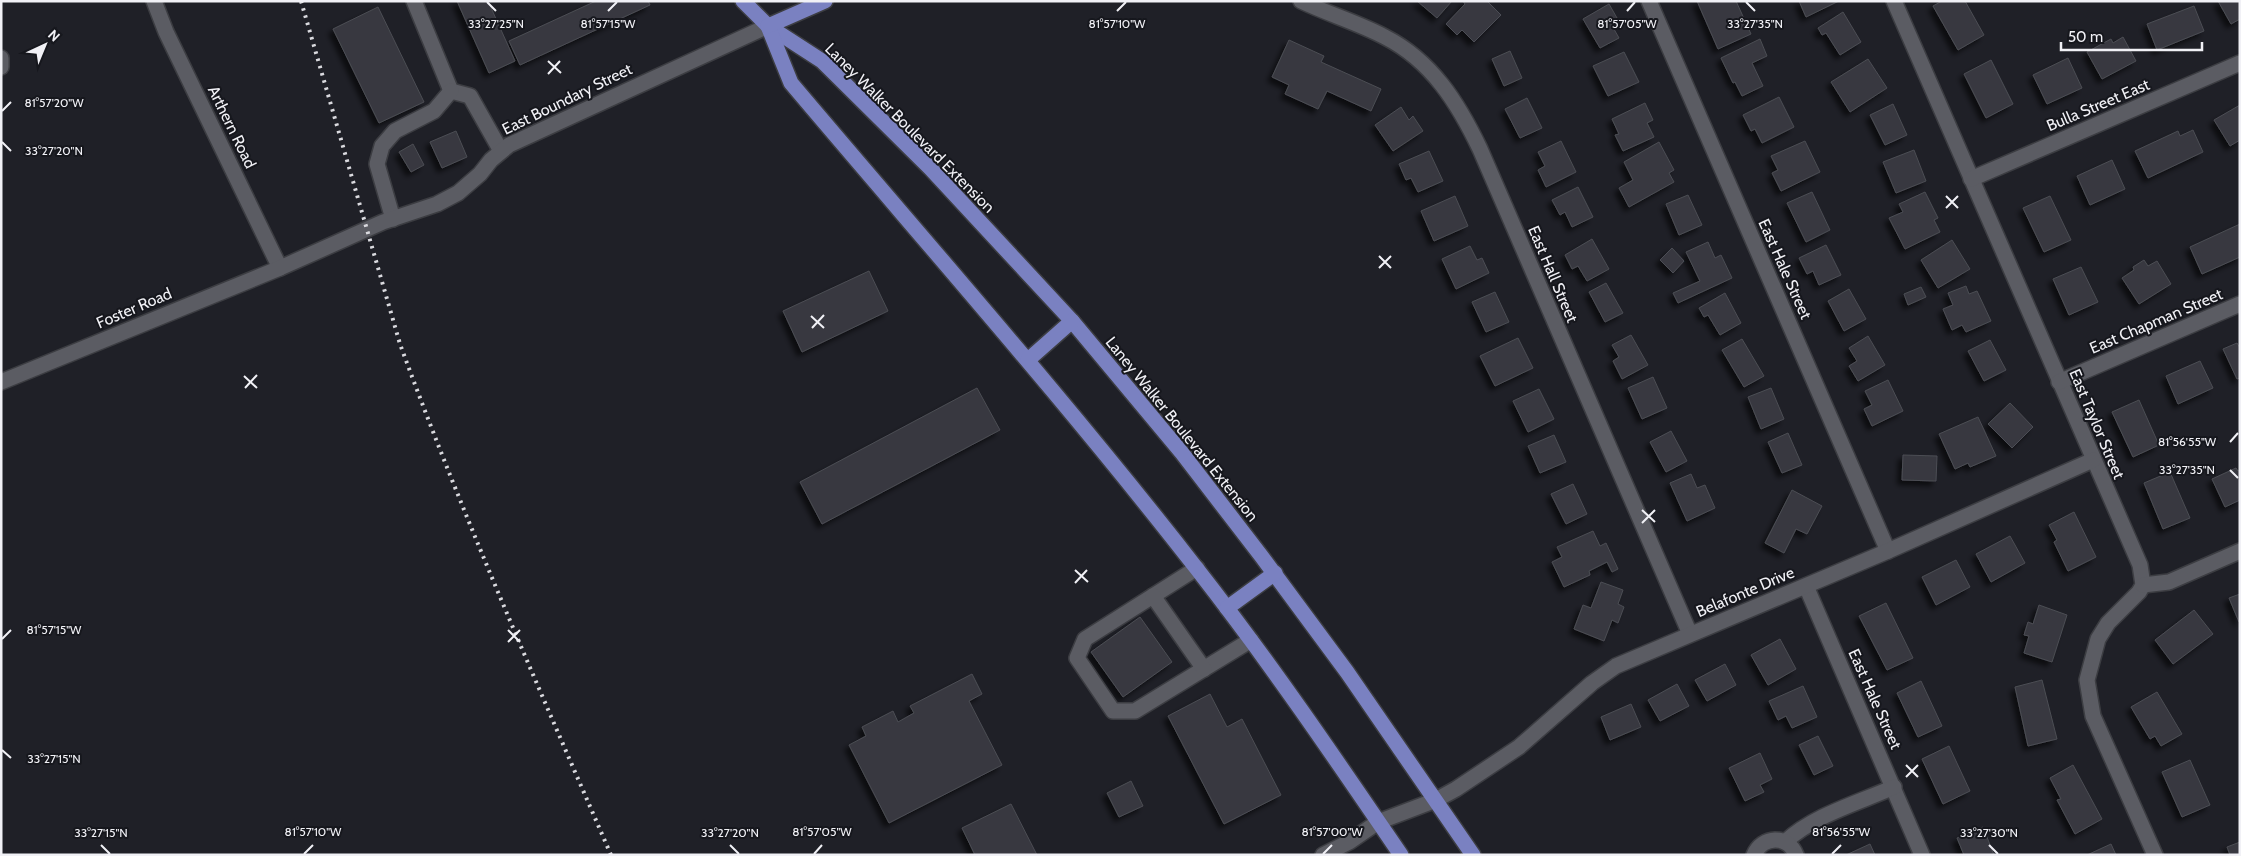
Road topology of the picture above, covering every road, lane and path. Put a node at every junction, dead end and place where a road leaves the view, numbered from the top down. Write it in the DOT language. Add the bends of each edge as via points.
graph roads {
  1 [pos="154,1"];
  2 [pos="414,1"];
  3 [pos="743,1"];
  4 [pos="825,1"];
  5 [pos="1301,1"];
  6 [pos="1649,1"];
  7 [pos="1894,1"];
  8 [pos="768,26"];
  9 [pos="1,58"];
  10 [pos="2240,63"];
  11 [pos="1,67"];
  12 [pos="451,91"];
  13 [pos="501,151"];
  14 [pos="1971,179"];
  15 [pos="393,219"];
  16 [pos="280,268"];
  17 [pos="2240,304"];
  18 [pos="1072,321"];
  19 [pos="1028,360"];
  20 [pos="1,382"];
  21 [pos="2059,382"];
  22 [pos="2093,460"];
  23 [pos="1888,551"];
  24 [pos="2240,551"];
  25 [pos="1197,568"];
  26 [pos="1275,573"];
  27 [pos="2142,585"];
  28 [pos="1806,586"];
  29 [pos="1153,596"];
  30 [pos="1227,608"];
  31 [pos="1690,634"];
  32 [pos="1251,640"];
  33 [pos="1204,669"];
  34 [pos="1894,788"];
  35 [pos="1436,800"];
  36 [pos="1378,822"];
  37 [pos="1785,842"];
  38 [pos="1323,855"];
  39 [pos="1400,855"];
  40 [pos="1473,855"];
  41 [pos="1754,855"];
  42 [pos="1796,855"];
  43 [pos="1922,855"];
  44 [pos="2155,855"];
  1 -- 16 [label="street, Arthern Road"];
  2 -- 12 [label="street"];
  3 -- 8 [label="main road"];
  4 -- 8 [label="main road, East Boundary Street"];
  5 -- 31 [label="street, East Hall Street" via="1385,37 1405,49 1425,65 1454,98 1480,149"];
  6 -- 23 [label="street, East Hale Street"];
  7 -- 14 [label="street, East Taylor Street"];
  8 -- 13 [label="street, East Boundary Street" via="534,132"];
  8 -- 18 [label="main road, Laney Walker Boulevard Extension" via="822,61 943,182"];
  8 -- 19 [label="main road" via="791,83"];
  9 -- 11 [label="street"];
  10 -- 14 [label="street, Bulla Street East"];
  12 -- 13 [label="street" via="470,96"];
  12 -- 15 [label="street" via="434,111 395,131 382,146 377,164"];
  13 -- 15 [label="street, East Boundary Street" via="458,193"];
  14 -- 21 [label="street, East Taylor Street"];
  15 -- 16 [label="street, East Boundary Street"];
  16 -- 20 [label="street, Foster Road"];
  17 -- 21 [label="street, East Chapman Street"];
  18 -- 19 [label="main road"];
  18 -- 26 [label="main road, Laney Walker Boulevard Extension"];
  19 -- 25 [label="main road"];
  21 -- 22 [label="street, East Taylor Street"];
  22 -- 23 [label="street, Belafonte Drive"];
  22 -- 27 [label="street, East Taylor Street" via="2140,565"];
  23 -- 28 [label="street, Belafonte Drive"];
  24 -- 27 [label="street" via="2169,582"];
  25 -- 29 [label="street"];
  25 -- 30 [label="main road"];
  26 -- 30 [label="main road"];
  26 -- 35 [label="main road, Laney Walker Boulevard Extension"];
  27 -- 44 [label="street" via="2134,599 2108,623 2098,639 2087,680 2093,716"];
  28 -- 31 [label="street, Belafonte Drive"];
  28 -- 34 [label="street, East Hale Street"];
  29 -- 33 [label="street"];
  29 -- 33 [label="street" via="1085,639 1077,658 1113,711 1135,711"];
  30 -- 32 [label="main road"];
  31 -- 35 [label="street, Belafonte Drive" via="1616,666 1519,747"];
  32 -- 33 [label="street"];
  32 -- 36 [label="main road"];
  34 -- 37 [label="street" via="1824,817"];
  34 -- 43 [label="street, East Hale Street"];
  35 -- 36 [label="street, Belafonte Drive"];
  35 -- 40 [label="main road, Laney Walker Boulevard Extension"];
  36 -- 38 [label="street, Belafonte Drive"];
  36 -- 39 [label="main road"];
  37 -- 41 [label="street" via="1766,841"];
  37 -- 42 [label="street"];
}
